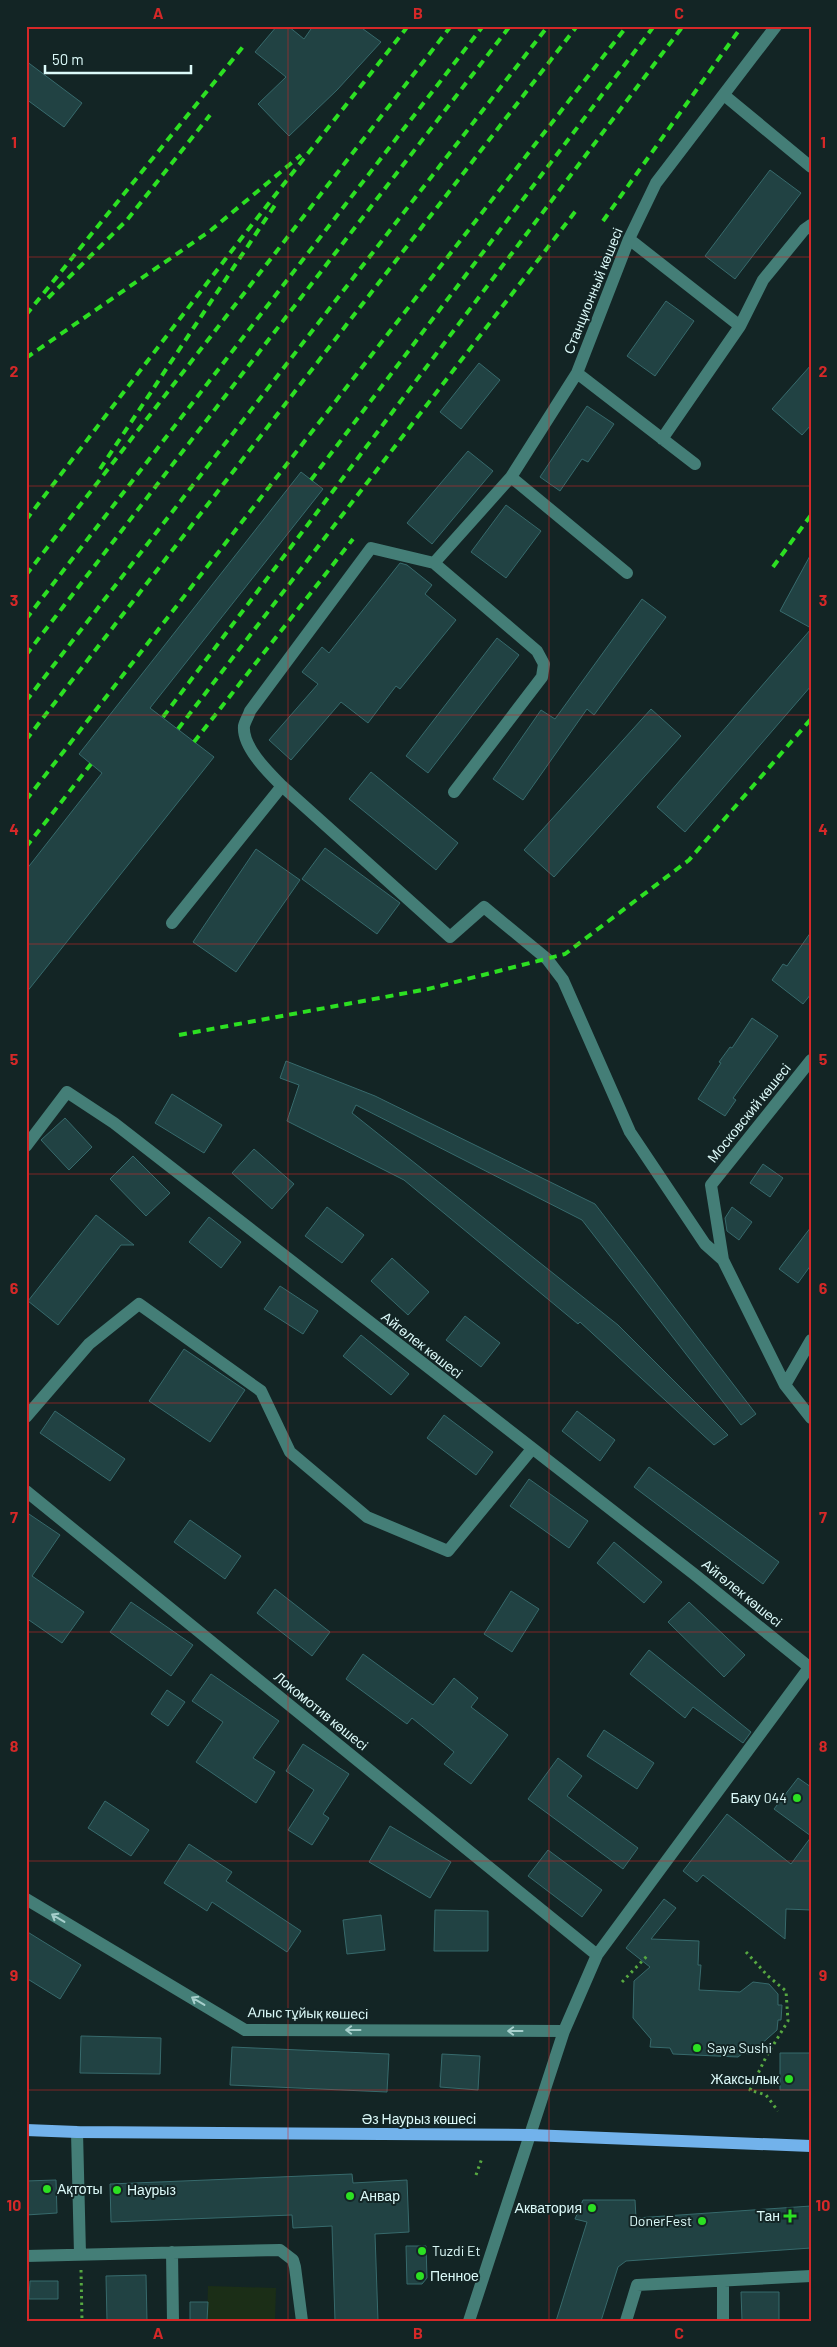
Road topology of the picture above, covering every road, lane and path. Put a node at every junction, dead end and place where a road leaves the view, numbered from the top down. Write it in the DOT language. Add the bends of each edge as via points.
graph roads {
  1 [pos="776,26"];
  2 [pos="724,95"];
  3 [pos="811,167"];
  4 [pos="811,225"];
  5 [pos="629,239"];
  6 [pos="740,326"];
  7 [pos="577,372"];
  8 [pos="662,439"];
  9 [pos="695,464"];
  10 [pos="511,477"];
  11 [pos="434,563"];
  12 [pos="627,573"];
  13 [pos="282,786"];
  14 [pos="454,792"];
  15 [pos="172,923"];
  16 [pos="811,1060"];
  17 [pos="26,1146"];
  18 [pos="723,1260"];
  19 [pos="811,1340"];
  20 [pos="784,1385"];
  21 [pos="26,1418"];
  22 [pos="811,1418"];
  23 [pos="532,1449"];
  24 [pos="26,1491"];
  25 [pos="810,1666"];
  26 [pos="26,1899"];
  27 [pos="746,1952"];
  28 [pos="597,1955"];
  29 [pos="648,1955"];
  30 [pos="622,1982"];
  31 [pos="564,2031"];
  32 [pos="778,2111"];
  33 [pos="26,2130"];
  34 [pos="77,2132"];
  35 [pos="530,2135"];
  36 [pos="811,2146"];
  37 [pos="482,2158"];
  38 [pos="476,2175"];
  39 [pos="172,2252"];
  40 [pos="80,2254"];
  41 [pos="26,2256"];
  42 [pos="811,2276"];
  43 [pos="723,2282"];
  44 [pos="82,2321"];
  45 [pos="173,2321"];
  46 [pos="302,2321"];
  47 [pos="469,2321"];
  48 [pos="626,2321"];
  49 [pos="723,2321"];
  1 -- 2 [label="street, Станционный көшесі"];
  2 -- 3 [label="street"];
  2 -- 5 [label="street, Станционный көшесі" via="656,183"];
  4 -- 6 [label="street" via="763,280"];
  5 -- 6 [label="street"];
  5 -- 7 [label="street, Станционный көшесі"];
  6 -- 8 [label="street"];
  7 -- 8 [label="street"];
  7 -- 10 [label="street, Станционный көшесі"];
  8 -- 9 [label="street"];
  10 -- 11 [label="street, Станционный көшесі"];
  10 -- 12 [label="street"];
  11 -- 13 [label="street" via="371,548 250,711 244,727 250,746 259,763"];
  11 -- 14 [label="street" via="537,651 544,664 542,677"];
  13 -- 15 [label="street"];
  13 -- 18 [label="street" via="450,937 484,907 547,959 563,980 630,1132 705,1244"];
  16 -- 18 [label="street, Московский көшесі" via="710,1184"];
  17 -- 23 [label="street, Айгөлек көшесі" via="67,1092 114,1123"];
  18 -- 20 [label="street"];
  19 -- 20 [label="street"];
  20 -- 22 [label="street"];
  21 -- 23 [label="street" via="89,1344 139,1304 261,1391 290,1452 367,1517 448,1551"];
  23 -- 25 [label="street, Айгөлек көшесі"];
  24 -- 28 [label="street, Локомотив көшесі"];
  25 -- 28 [label="street"];
  31 -- 26 [label="street, Алыс тұйық көшесі, one-way" via="245,2030"];
  27 -- 32 [label="path" via="786,1991 788,2021 750,2090 766,2095"];
  28 -- 31 [label="street"];
  29 -- 30 [label="path"];
  31 -- 35 [label="street"];
  33 -- 34 [label="main road, Әз Наурыз көшесі"];
  34 -- 35 [label="main road, Әз Наурыз көшесі"];
  34 -- 40 [label="street"];
  35 -- 36 [label="main road, Әз Наурыз көшесі"];
  35 -- 47 [label="street"];
  37 -- 38 [label="path"];
  39 -- 40 [label="street"];
  39 -- 45 [label="street"];
  39 -- 46 [label="street" via="280,2250 293,2260"];
  40 -- 41 [label="street"];
  40 -- 44 [label="path"];
  42 -- 43 [label="street"];
  43 -- 48 [label="street" via="637,2285"];
  43 -- 49 [label="street"];
}
